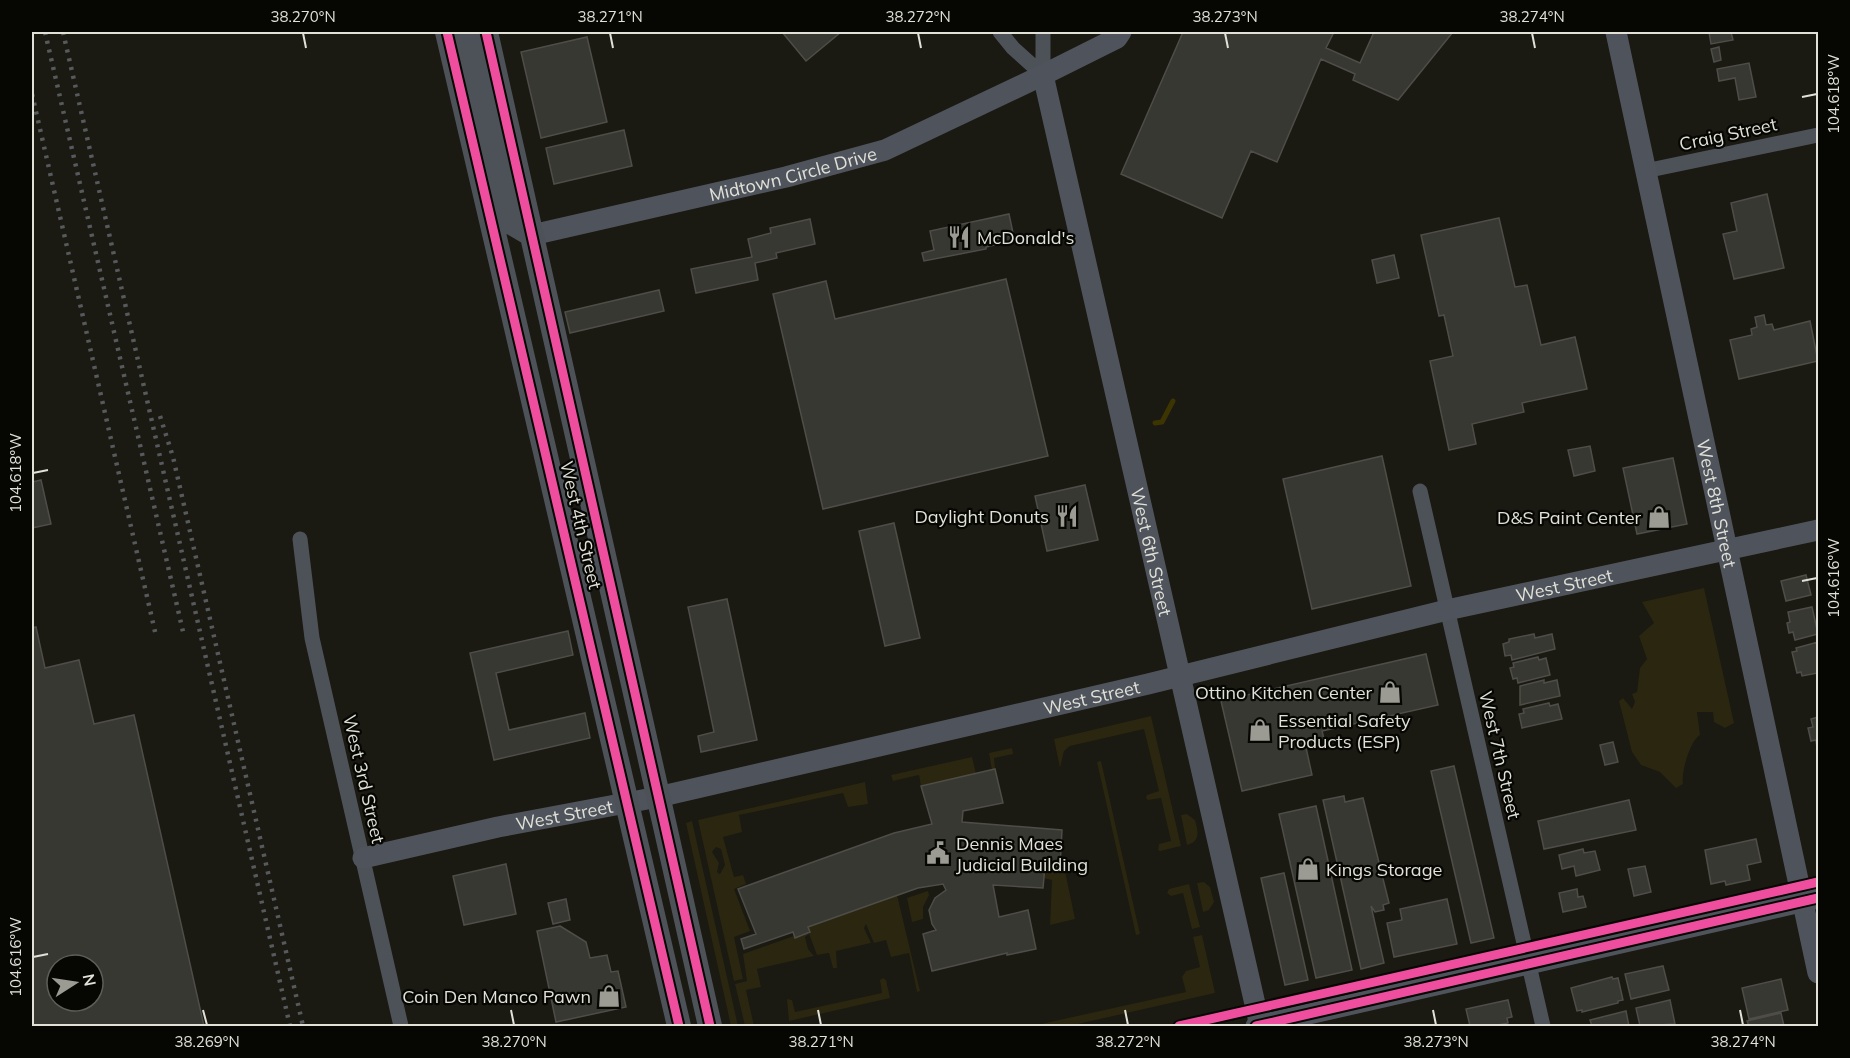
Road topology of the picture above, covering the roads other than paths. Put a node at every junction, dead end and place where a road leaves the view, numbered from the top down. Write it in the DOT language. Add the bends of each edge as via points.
graph roads {
  1 [pos="447,32"];
  2 [pos="466,32"];
  3 [pos="486,32"];
  4 [pos="1000,32"];
  5 [pos="1043,32"];
  6 [pos="1121,32"];
  7 [pos="1616,32"];
  8 [pos="1043,75"];
  9 [pos="1818,135"];
  10 [pos="1645,171"];
  11 [pos="532,236"];
  12 [pos="1420,491"];
  13 [pos="1818,530"];
  14 [pos="300,539"];
  15 [pos="1726,551"];
  16 [pos="1448,610"];
  17 [pos="1182,675"];
  18 [pos="658,797"];
  19 [pos="628,803"];
  20 [pos="363,858"];
  21 [pos="1810,900"];
  22 [pos="1528,964"];
  23 [pos="1818,973"];
  24 [pos="401,1026"];
  25 [pos="679,1026"];
  26 [pos="710,1026"];
  27 [pos="1259,1026"];
  28 [pos="1543,1026"];
  1 -- 19 [label="main road, West 4th Street"];
  2 -- 11 [label="main road" via="510,222"];
  3 -- 11 [label="main road, West 4th Street"];
  4 -- 8 [label="street"];
  5 -- 8 [label="street"];
  6 -- 8 [label="street, Midtown Circle Drive"];
  7 -- 10 [label="street, West 8th Street"];
  8 -- 11 [label="street, Midtown Circle Drive" via="885,150"];
  8 -- 17 [label="street, West 6th Street"];
  9 -- 10 [label="street, Craig Street"];
  10 -- 15 [label="street, West 8th Street"];
  11 -- 18 [label="main road, West 4th Street"];
  12 -- 16 [label="street, West 7th Street"];
  13 -- 15 [label="street, West Street"];
  14 -- 20 [label="street, West 3rd Street" via="312,638"];
  15 -- 16 [label="street, West Street"];
  15 -- 21 [label="street, West 8th Street"];
  16 -- 17 [label="street, West Street"];
  16 -- 22 [label="street, West 7th Street"];
  17 -- 18 [label="street, West Street"];
  17 -- 27 [label="street, West 6th Street"];
  18 -- 19 [label="street, West Street"];
  18 -- 26 [label="main road, West 4th Street"];
  19 -- 20 [label="street, West Street"];
  19 -- 25 [label="main road, West 4th Street"];
  20 -- 24 [label="street, West 3rd Street"];
  21 -- 22 [label="street"];
  21 -- 23 [label="street, West 8th Street"];
  22 -- 27 [label="street"];
  22 -- 28 [label="street, West 7th Street"];
}
